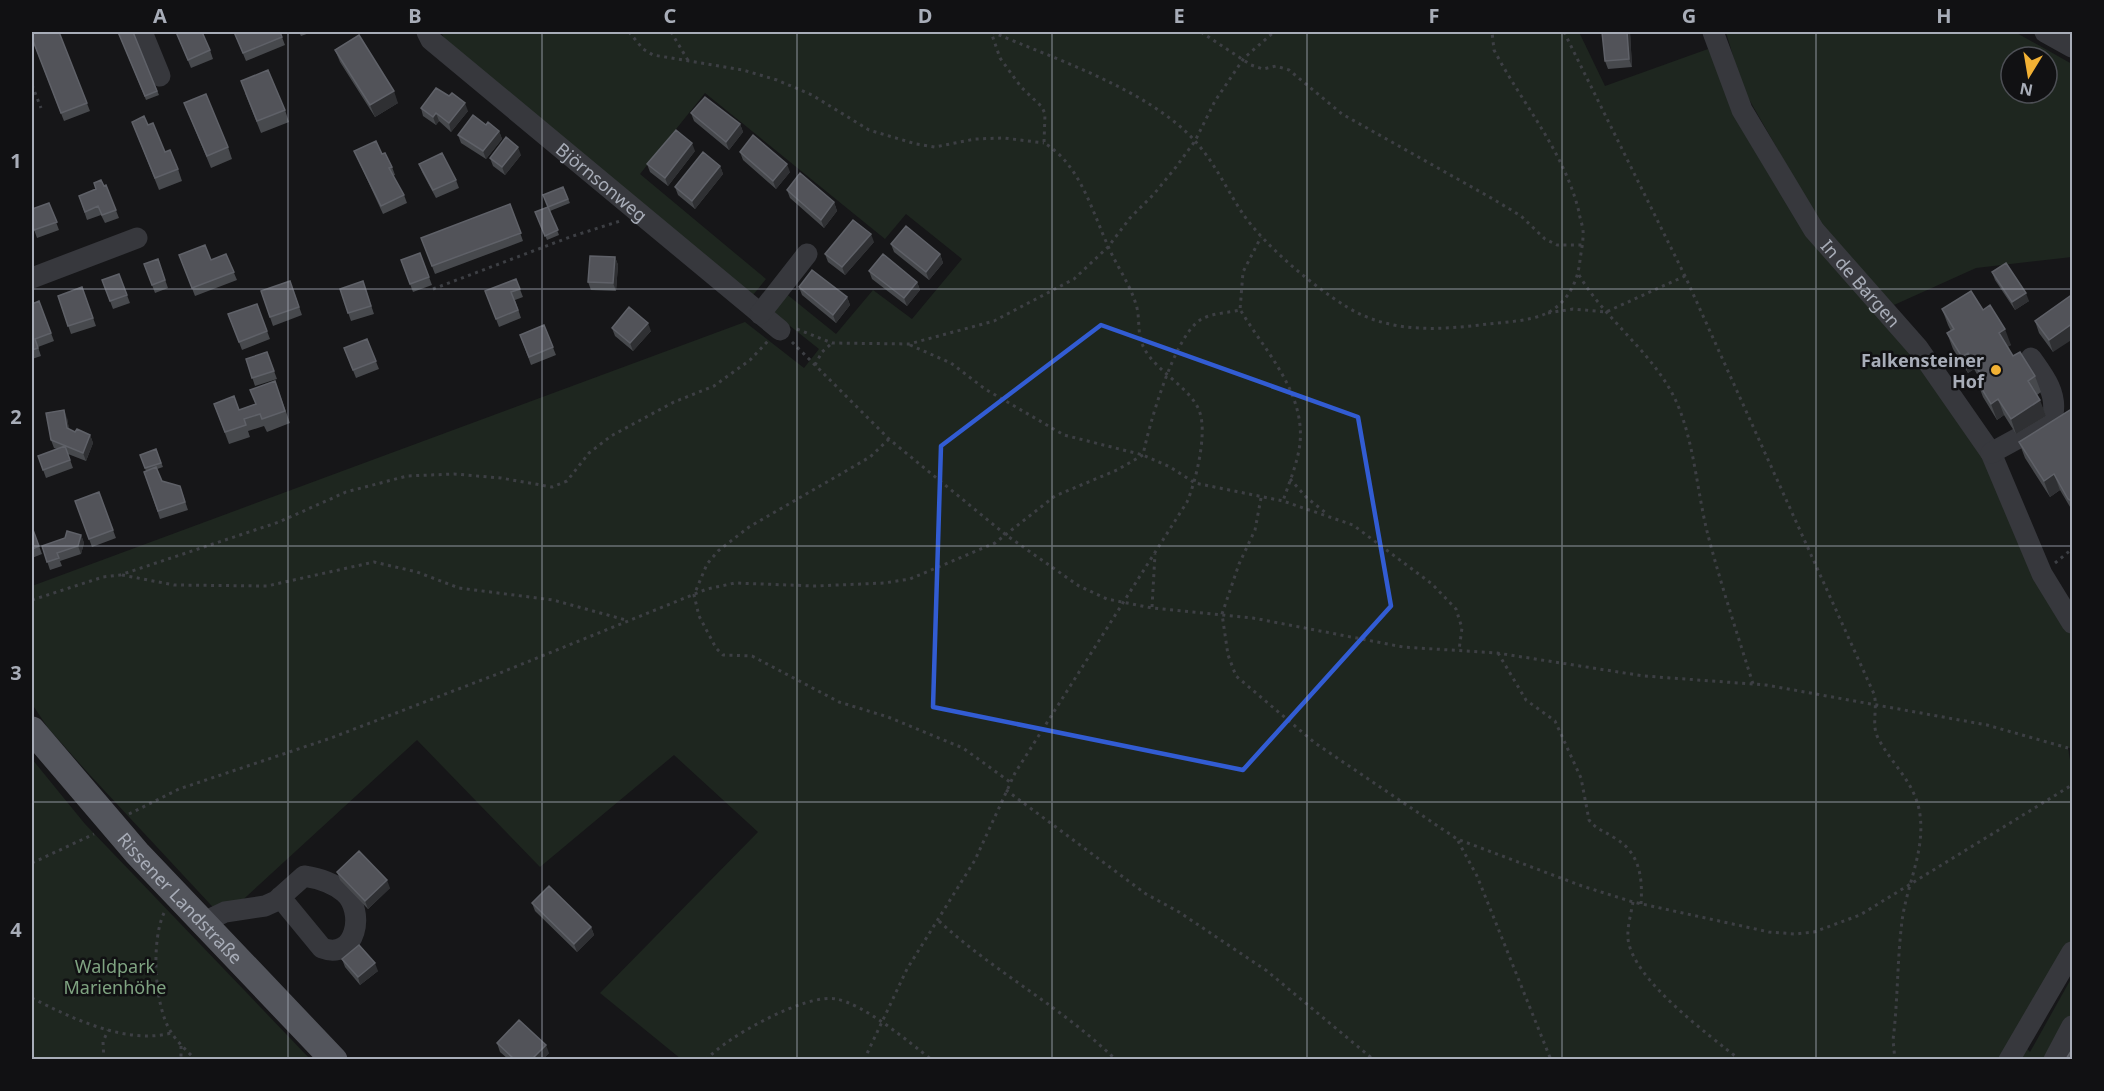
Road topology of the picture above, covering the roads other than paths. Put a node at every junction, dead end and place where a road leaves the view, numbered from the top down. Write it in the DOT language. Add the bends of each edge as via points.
graph roads {
  1 [pos="142,32"];
  2 [pos="427,32"];
  3 [pos="1713,32"];
  4 [pos="2045,32"];
  5 [pos="2073,47"];
  6 [pos="160,76"];
  7 [pos="137,237"];
  8 [pos="807,254"];
  9 [pos="32,278"];
  10 [pos="760,314"];
  11 [pos="780,330"];
  12 [pos="2031,358"];
  13 [pos="1991,453"];
  14 [pos="2073,623"];
  15 [pos="32,730"];
  16 [pos="280,897"];
  17 [pos="204,922"];
  18 [pos="2067,961"];
  19 [pos="2073,990"];
  20 [pos="2073,1026"];
  21 [pos="334,1059"];
  22 [pos="2009,1059"];
  23 [pos="2054,1059"];
  1 -- 6 [label="street"];
  2 -- 10 [label="street, Björnsonweg" via="431,40"];
  3 -- 13 [label="street, In de Bargen" via="1742,110 1814,230 1908,326 1918,348"];
  4 -- 5 [label="street"];
  7 -- 9 [label="street"];
  8 -- 10 [label="street"];
  10 -- 11 [label="street, Björnsonweg"];
  12 -- 13 [label="street" via="2050,387 2053,414 2044,424"];
  13 -- 14 [label="street, In de Bargen" via="2042,574"];
  15 -- 17 [label="main road, Rissener Landstraße" via="111,824"];
  16 -- 17 [label="street" via="265,906 225,912"];
  17 -- 21 [label="main road, Rissener Landstraße"];
  18 -- 19 [label="street"];
  18 -- 22 [label="street"];
  20 -- 23 [label="street"];
}
